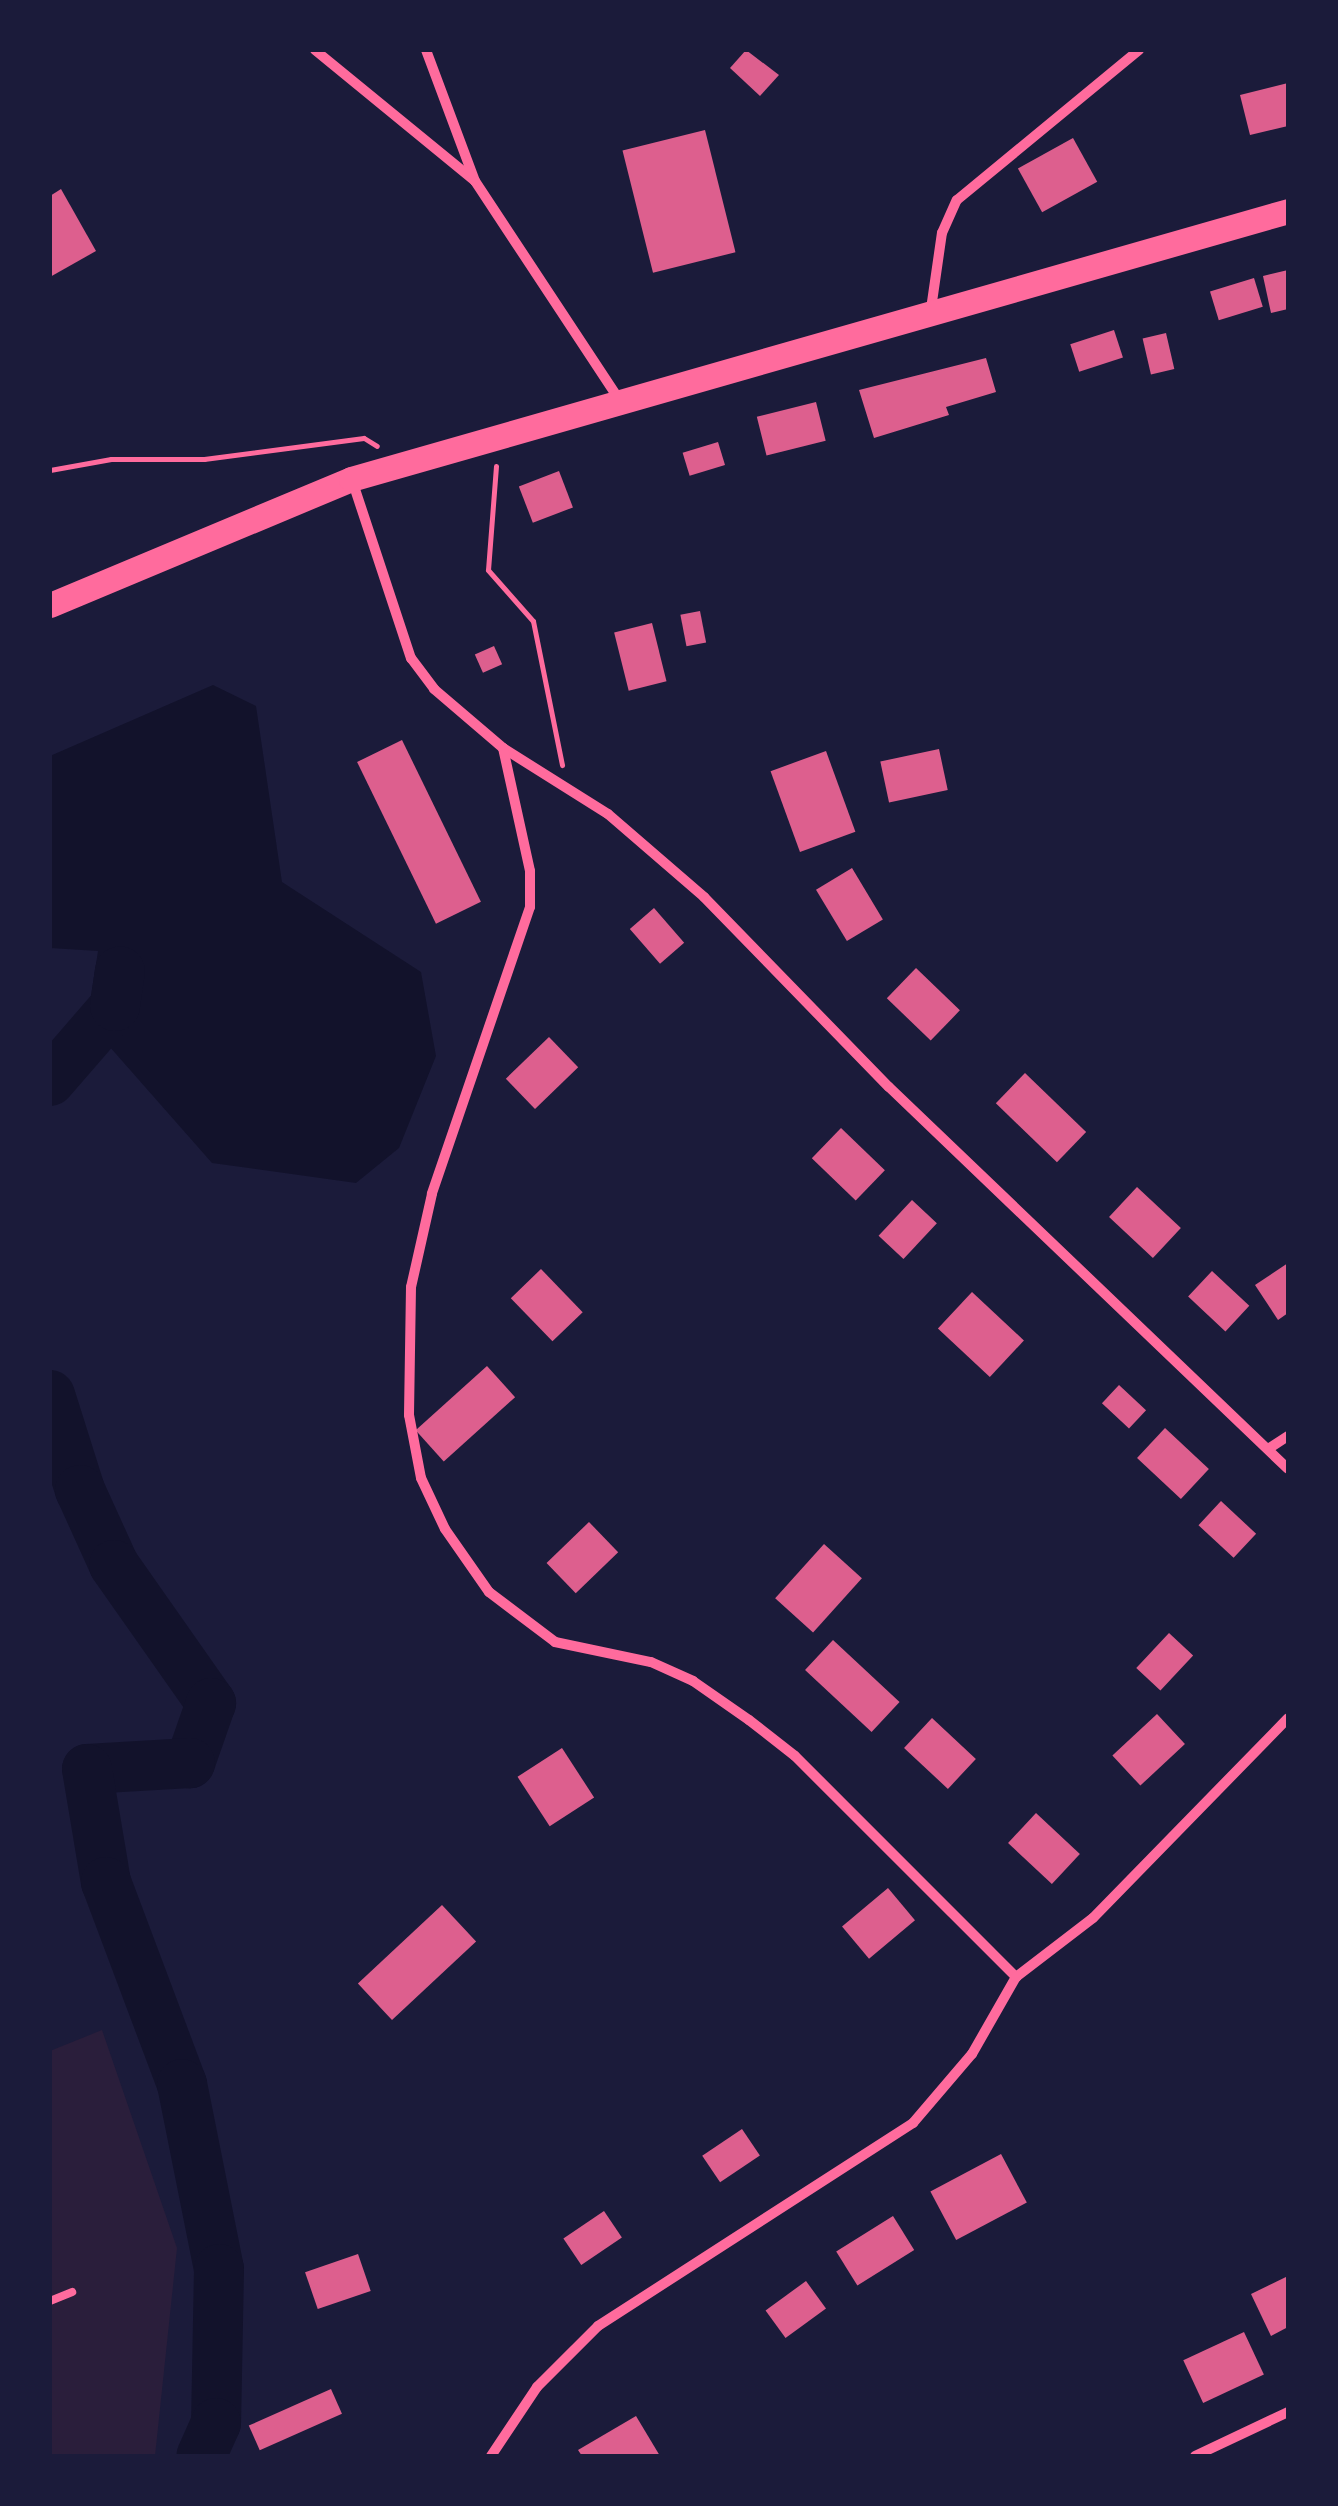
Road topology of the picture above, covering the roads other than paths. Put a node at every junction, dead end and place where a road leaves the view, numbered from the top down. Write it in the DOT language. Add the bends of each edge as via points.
graph roads {
  1 [pos="315,50"];
  2 [pos="426,50"];
  3 [pos="1139,50"];
  4 [pos="475,181"];
  5 [pos="1288,211"];
  6 [pos="931,309"];
  7 [pos="618,398"];
  8 [pos="352,479"];
  9 [pos="50,605"];
  10 [pos="503,748"];
  11 [pos="1288,1436"];
  12 [pos="1268,1449"];
  13 [pos="1288,1468"];
  14 [pos="1288,1718"];
  15 [pos="1016,1977"];
  16 [pos="72,2292"];
  17 [pos="50,2301"];
  18 [pos="1288,2412"];
  19 [pos="490,2456"];
  20 [pos="1195,2456"];
  1 -- 4 [label="street"];
  2 -- 4 [label="street"];
  3 -- 6 [label="street" via="957,200 942,234"];
  4 -- 7 [label="street"];
  5 -- 6 [label="main road"];
  6 -- 7 [label="main road"];
  7 -- 8 [label="main road"];
  8 -- 9 [label="main road"];
  8 -- 10 [label="street" via="410,658 434,690"];
  10 -- 12 [label="street" via="608,814 704,897 889,1087"];
  10 -- 15 [label="street" via="530,871 530,907 417,1254 409,1415 421,1478 445,1528 489,1592 556,1642 651,1662 692,1680 749,1720 795,1756"];
  11 -- 12 [label="street"];
  12 -- 13 [label="street"];
  14 -- 15 [label="street" via="1093,1918"];
  15 -- 19 [label="street" via="972,2054 913,2123 567,2350"];
  16 -- 17 [label="lane"];
  18 -- 20 [label="street"];
}
